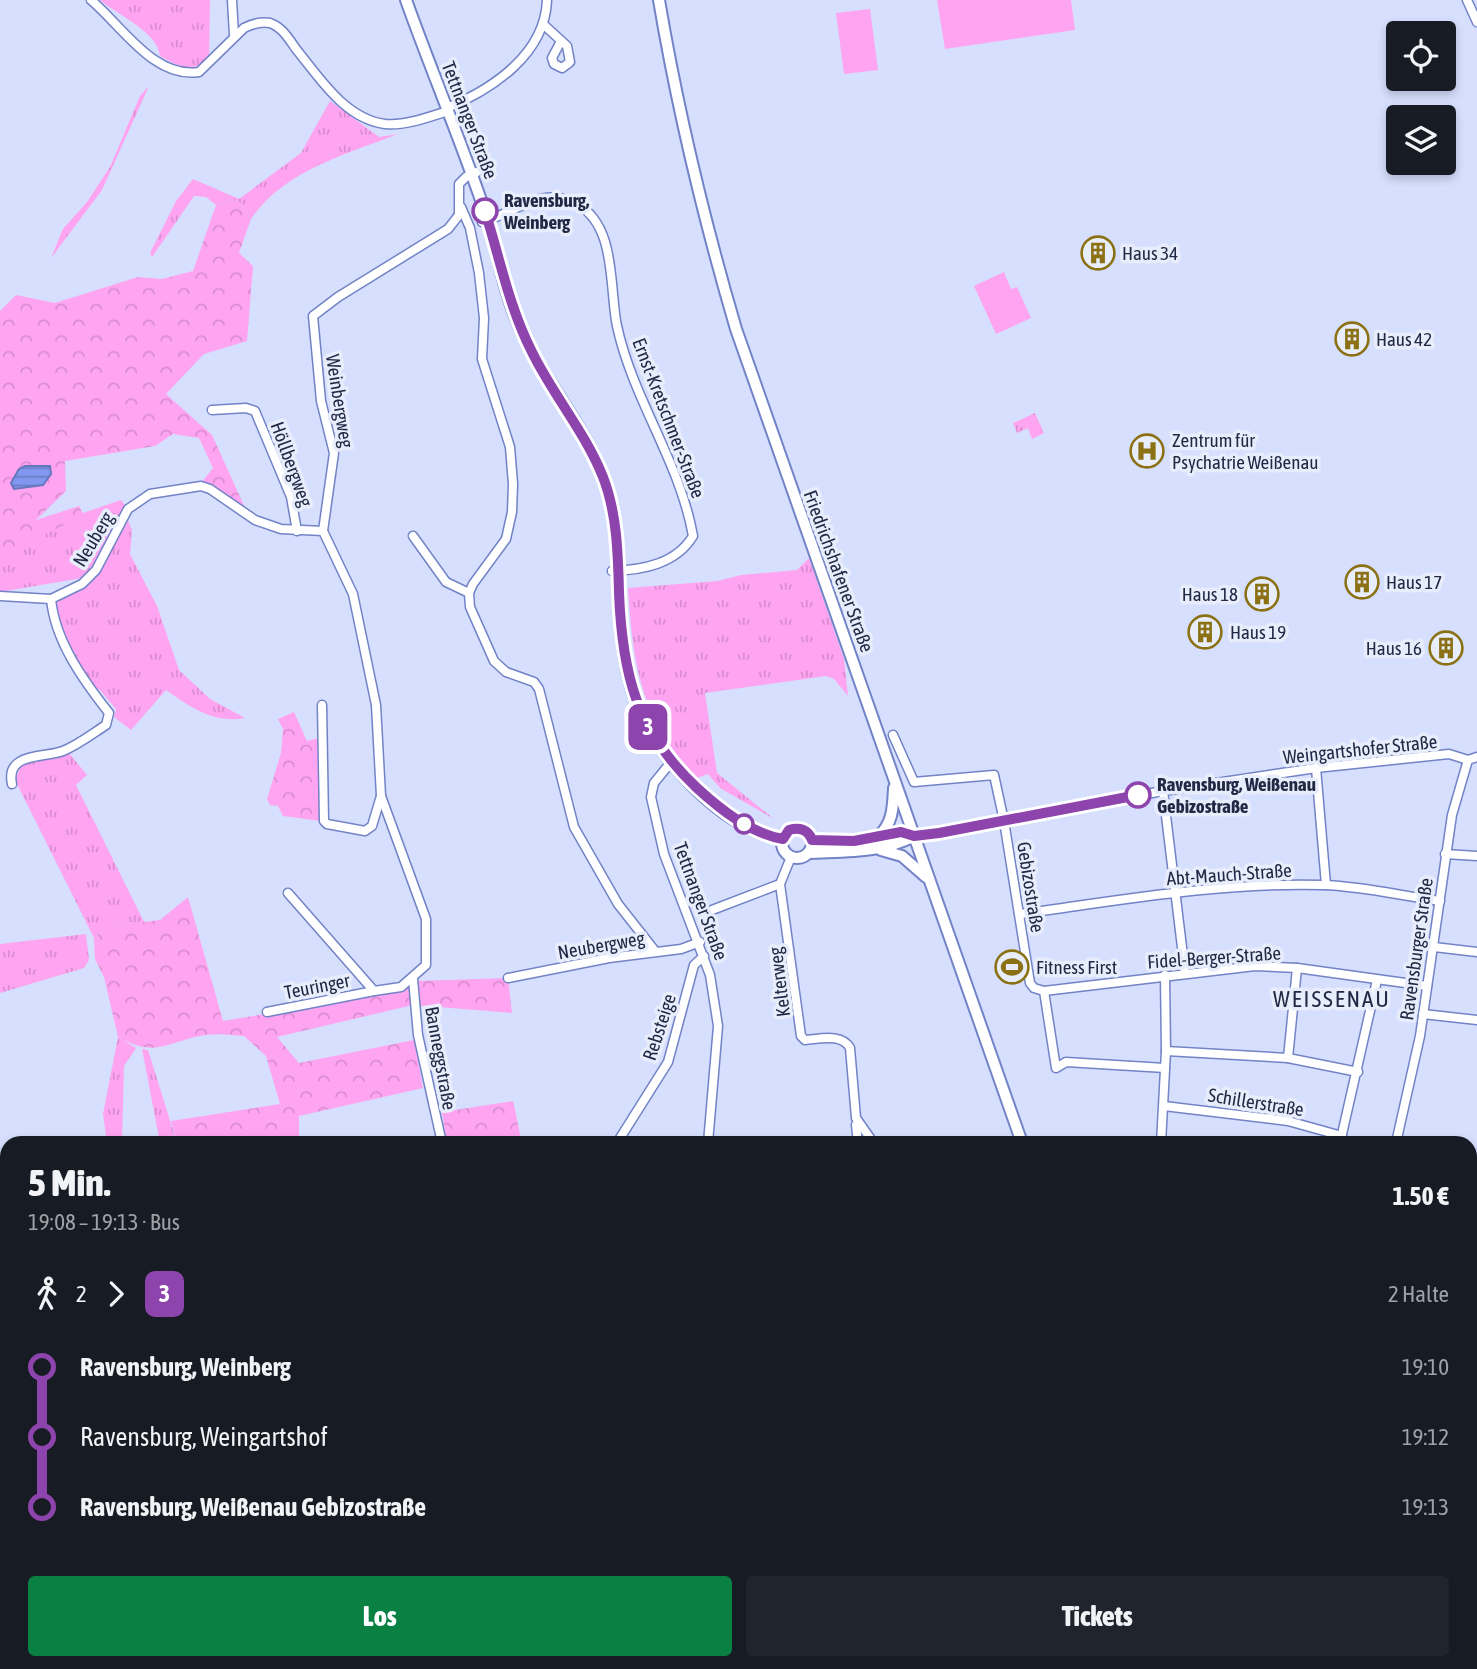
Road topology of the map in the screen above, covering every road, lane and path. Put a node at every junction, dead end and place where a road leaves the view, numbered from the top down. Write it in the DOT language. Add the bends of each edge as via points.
graph roads {
  1 [pos="91,0"];
  2 [pos="232,0"];
  3 [pos="406,0"];
  4 [pos="547,0"];
  5 [pos="659,0"];
  6 [pos="1468,0"];
  7 [pos="1477,22"];
  8 [pos="544,25"];
  9 [pos="234,35"];
  10 [pos="561,41"];
  11 [pos="447,109"];
  12 [pos="474,173"];
  13 [pos="460,204"];
  14 [pos="485,221"];
  15 [pos="212,410"];
  16 [pos="298,531"];
  17 [pos="323,531"];
  18 [pos="413,536"];
  19 [pos="615,571"];
  20 [pos="469,593"];
  21 [pos="0,596"];
  22 [pos="51,599"];
  23 [pos="322,705"];
  24 [pos="893,735"];
  25 [pos="1473,759"];
  26 [pos="672,761"];
  27 [pos="1316,768"];
  28 [pos="894,778"];
  29 [pos="12,784"];
  30 [pos="1163,791"];
  31 [pos="382,796"];
  32 [pos="1004,821"];
  33 [pos="914,836"];
  34 [pos="783,839"];
  35 [pos="812,840"];
  36 [pos="875,844"];
  37 [pos="809,853"];
  38 [pos="1445,853"];
  39 [pos="1477,856"];
  40 [pos="791,857"];
  41 [pos="928,879"];
  42 [pos="780,884"];
  43 [pos="1326,885"];
  44 [pos="1176,892"];
  45 [pos="288,893"];
  46 [pos="1440,901"];
  47 [pos="712,910"];
  48 [pos="1020,914"];
  49 [pos="700,942"];
  50 [pos="1434,947"];
  51 [pos="655,951"];
  52 [pos="1477,952"];
  53 [pos="704,956"];
  54 [pos="1297,968"];
  55 [pos="1185,972"];
  56 [pos="1165,975"];
  57 [pos="508,978"];
  58 [pos="413,979"];
  59 [pos="1377,980"];
  60 [pos="1427,986"];
  61 [pos="374,990"];
  62 [pos="1044,991"];
  63 [pos="267,1012"];
  64 [pos="1423,1014"];
  65 [pos="1477,1020"];
  66 [pos="1166,1051"];
  67 [pos="1288,1058"];
  68 [pos="1165,1068"];
  69 [pos="1358,1072"];
  70 [pos="1164,1106"];
  71 [pos="856,1118"];
  72 [pos="440,1136"];
  73 [pos="621,1136"];
  74 [pos="709,1136"];
  75 [pos="857,1136"];
  76 [pos="869,1136"];
  77 [pos="1020,1136"];
  78 [pos="1162,1136"];
  79 [pos="1332,1136"];
  80 [pos="1342,1136"];
  81 [pos="1397,1136"];
  1 -- 9 [label="street" via="145,52 178,71 192,73 207,67"];
  2 -- 9 [label="street"];
  3 -- 11 [label="street, Tettnanger Straße"];
  4 -- 8 [label="street"];
  5 -- 28 [label="street, Friedrichshafener Straße" via="706,226 736,329"];
  6 -- 7 [label="street"];
  8 -- 10 [label="street"];
  8 -- 11 [label="street" via="499,82"];
  9 -- 11 [label="street" via="253,24 278,27 330,91 375,121 402,123"];
  11 -- 12 [label="street, Tettnanger Straße"];
  12 -- 13 [label="street, Weinbergweg" via="459,184"];
  12 -- 14 [label="street, Tettnanger Straße"];
  13 -- 17 [label="street, Weinbergweg" via="456,222 441,235 313,316 321,401 333,441"];
  13 -- 20 [label="street" via="479,273 482,359 510,447 513,484 506,539"];
  14 -- 19 [label="street, Tettnanger Straße" via="514,315 602,476 614,523"];
  14 -- 19 [label="street, Ernst-Kretschmer-Straße" via="554,196 588,212 604,239 617,327 645,409 687,503 693,536 683,552 650,566"];
  15 -- 16 [label="street, Höllbergweg" via="255,411 291,497"];
  16 -- 17 [label="street, Neuberg"];
  16 -- 22 [label="street, Neuberg" via="256,520 201,486 150,494 128,509 89,577"];
  17 -- 31 [label="street" via="353,594 376,705"];
  18 -- 20 [label="street" via="446,582"];
  19 -- 26 [label="street, Tettnanger Straße" via="629,681 643,718"];
  20 -- 51 [label="street" via="474,622 495,662 506,672 534,682 539,690 574,827 609,891"];
  21 -- 22 [label="street"];
  22 -- 29 [label="street" via="53,621 86,684 109,713 106,725 72,746 25,757 14,769"];
  23 -- 31 [label="street" via="324,821 365,831 372,826"];
  24 -- 32 [label="street, Gebizostraße" via="914,782 994,775"];
  25 -- 27 [label="street, Weingartshofer Straße" via="1449,754"];
  25 -- 38 [label="street, Ravensburger Straße"];
  26 -- 34 [label="street, Tettnanger Straße" via="722,809"];
  26 -- 49 [label="street, Tettnanger Straße" via="654,783 651,797 664,854"];
  27 -- 30 [label="street, Weingartshofer Straße"];
  27 -- 43 [label="street"];
  28 -- 33 [label="street, Friedrichshafener Straße"];
  28 -- 36 [label="street" via="892,818"];
  30 -- 32 [label="street, Weingartshofer Straße"];
  30 -- 44 [label="street"];
  31 -- 58 [label="street" via="426,919 426,965"];
  32 -- 33 [label="street, Weingartshofer Straße"];
  32 -- 48 [label="street, Gebizostraße"];
  33 -- 36 [label="street" via="899,844"];
  33 -- 41 [label="street, Friedrichshafener Straße"];
  34 -- 35 [label="street" via="789,830 800,828"];
  34 -- 40 [label="street"];
  35 -- 36 [label="street"];
  35 -- 37 [label="street"];
  36 -- 37 [label="street"];
  36 -- 41 [label="street" via="902,856"];
  37 -- 40 [label="street"];
  38 -- 39 [label="street"];
  38 -- 46 [label="street, Ravensburger Straße"];
  40 -- 42 [label="street"];
  41 -- 77 [label="street, Friedrichshafener Straße"];
  42 -- 47 [label="street"];
  42 -- 71 [label="street, Kelterweg" via="801,1036 805,1040 846,1041"];
  43 -- 44 [label="street, Abt-Mauch-Straße"];
  43 -- 46 [label="street, Abt-Mauch-Straße"];
  44 -- 48 [label="street, Abt-Mauch-Straße"];
  44 -- 55 [label="street"];
  45 -- 61 [label="street"];
  46 -- 50 [label="street, Ravensburger Straße"];
  48 -- 62 [label="street, Gebizostraße" via="1030,983"];
  49 -- 51 [label="street, Neubergweg"];
  49 -- 53 [label="street, Tettnanger Straße"];
  50 -- 52 [label="street"];
  50 -- 60 [label="street, Ravensburger Straße"];
  51 -- 57 [label="street, Neubergweg"];
  53 -- 73 [label="street, Rebsteige" via="694,965 668,1062"];
  53 -- 74 [label="street, Tettnanger Straße" via="718,1026"];
  54 -- 55 [label="street, Fidel-Berger-Straße"];
  54 -- 59 [label="street, Fidel-Berger-Straße"];
  54 -- 67 [label="street"];
  55 -- 56 [label="street, Fidel-Berger-Straße"];
  56 -- 62 [label="street, Fidel-Berger-Straße"];
  56 -- 66 [label="street"];
  58 -- 61 [label="street" via="387,991"];
  58 -- 72 [label="street, Banneggstraße" via="418,1035"];
  59 -- 60 [label="street, Fidel-Berger-Straße"];
  59 -- 69 [label="street"];
  60 -- 64 [label="street, Ravensburger Straße"];
  61 -- 63 [label="street, Teuringer"];
  62 -- 68 [label="street" via="1056,1068 1066,1062"];
  64 -- 65 [label="street"];
  64 -- 81 [label="street, Ravensburger Straße"];
  66 -- 67 [label="street"];
  66 -- 68 [label="street"];
  67 -- 69 [label="street"];
  68 -- 70 [label="street"];
  69 -- 80 [label="street"];
  70 -- 78 [label="street"];
  70 -- 79 [label="street, Schillerstraße" via="1288,1121"];
  71 -- 75 [label="street, Kelterweg"];
  71 -- 76 [label="street"];
}
